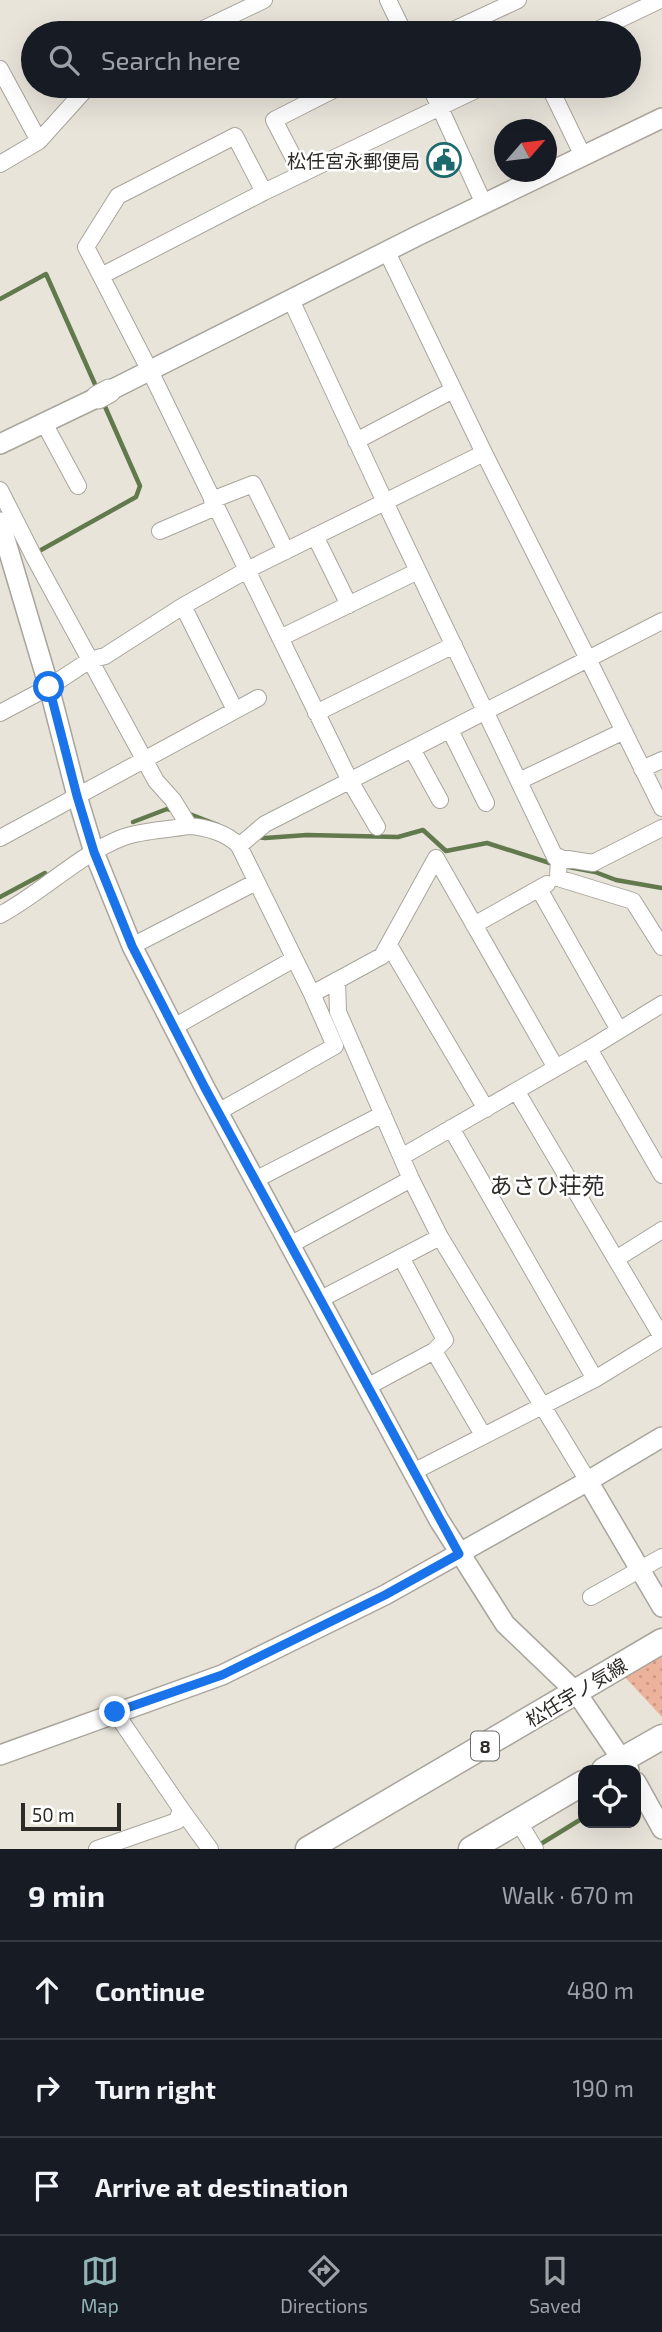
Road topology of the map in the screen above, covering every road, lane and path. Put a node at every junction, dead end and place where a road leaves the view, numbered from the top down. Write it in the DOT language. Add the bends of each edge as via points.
graph roads {
  1 [pos="264,0"];
  2 [pos="388,0"];
  3 [pos="518,0"];
  4 [pos="660,0"];
  5 [pos="220,21"];
  6 [pos="398,21"];
  7 [pos="473,21"];
  8 [pos="616,21"];
  9 [pos="0,69"];
  10 [pos="78,98"];
  11 [pos="317,98"];
  12 [pos="436,98"];
  13 [pos="459,98"];
  14 [pos="555,98"];
  15 [pos="440,107"];
  16 [pos="662,118"];
  17 [pos="39,141"];
  18 [pos="583,156"];
  19 [pos="0,164"];
  20 [pos="302,174"];
  21 [pos="264,192"];
  22 [pos="484,204"];
  23 [pos="387,252"];
  24 [pos="101,276"];
  25 [pos="291,300"];
  26 [pos="150,371"];
  27 [pos="453,390"];
  28 [pos="44,423"];
  29 [pos="356,442"];
  30 [pos="0,444"];
  31 [pos="484,453"];
  32 [pos="78,486"];
  33 [pos="0,490"];
  34 [pos="385,502"];
  35 [pos="214,503"];
  36 [pos="0,522"];
  37 [pos="160,531"];
  38 [pos="315,537"];
  39 [pos="286,551"];
  40 [pos="247,570"];
  41 [pos="418,571"];
  42 [pos="349,604"];
  43 [pos="183,606"];
  44 [pos="662,621"];
  45 [pos="280,638"];
  46 [pos="454,645"];
  47 [pos="587,659"];
  48 [pos="90,660"];
  49 [pos="49,687"];
  50 [pos="258,698"];
  51 [pos="235,710"];
  52 [pos="485,712"];
  53 [pos="0,713"];
  54 [pos="316,713"];
  55 [pos="450,730"];
  56 [pos="624,731"];
  57 [pos="412,749"];
  58 [pos="144,760"];
  59 [pos="662,760"];
  60 [pos="642,769"];
  61 [pos="519,780"];
  62 [pos="350,781"];
  63 [pos="77,796"];
  64 [pos="440,800"];
  65 [pos="486,803"];
  66 [pos="662,808"];
  67 [pos="187,824"];
  68 [pos="377,827"];
  69 [pos="662,828"];
  70 [pos="0,838"];
  71 [pos="247,839"];
  72 [pos="94,852"];
  73 [pos="559,867"];
  74 [pos="256,882"];
  75 [pos="539,889"];
  76 [pos="0,915"];
  77 [pos="474,925"];
  78 [pos="389,945"];
  79 [pos="132,946"];
  80 [pos="662,947"];
  81 [pos="294,959"];
  82 [pos="337,980"];
  83 [pos="313,994"];
  84 [pos="662,1004"];
  85 [pos="174,1027"];
  86 [pos="619,1030"];
  87 [pos="590,1049"];
  88 [pos="556,1068"];
  89 [pos="517,1091"];
  90 [pos="485,1109"];
  91 [pos="218,1112"];
  92 [pos="383,1114"];
  93 [pos="451,1128"];
  94 [pos="403,1156"];
  95 [pos="662,1175"];
  96 [pos="411,1179"];
  97 [pos="255,1180"];
  98 [pos="662,1230"];
  99 [pos="440,1237"];
  100 [pos="290,1245"];
  101 [pos="401,1257"];
  102 [pos="616,1259"];
  103 [pos="319,1300"];
  104 [pos="662,1337"];
  105 [pos="434,1351"];
  106 [pos="595,1379"];
  107 [pos="367,1387"];
  108 [pos="540,1405"];
  109 [pos="483,1435"];
  110 [pos="662,1437"];
  111 [pos="413,1472"];
  112 [pos="588,1482"];
  113 [pos="459,1554"];
  114 [pos="662,1557"];
  115 [pos="641,1571"];
  116 [pos="591,1597"];
  117 [pos="662,1607"];
  118 [pos="662,1641"];
  119 [pos="576,1692"];
  120 [pos="115,1712"];
  121 [pos="662,1737"];
  122 [pos="0,1755"];
  123 [pos="618,1765"];
  124 [pos="622,1765"];
  125 [pos="578,1786"];
  126 [pos="641,1791"];
  127 [pos="181,1809"];
  128 [pos="518,1821"];
  129 [pos="662,1829"];
  130 [pos="97,1849"];
  131 [pos="210,1849"];
  132 [pos="308,1849"];
  133 [pos="471,1849"];
  134 [pos="535,1849"];
  1 -- 5 [label="street"];
  2 -- 6 [label="street"];
  3 -- 7 [label="street"];
  4 -- 8 [label="street"];
  9 -- 17 [label="street"];
  10 -- 17 [label="street"];
  11 -- 20 [label="street" via="274,120"];
  12 -- 15 [label="street"];
  13 -- 15 [label="street"];
  14 -- 18 [label="street"];
  15 -- 20 [label="street"];
  15 -- 22 [label="street"];
  16 -- 18 [label="street"];
  17 -- 19 [label="street"];
  18 -- 22 [label="street"];
  20 -- 21 [label="street"];
  21 -- 24 [label="street"];
  21 -- 24 [label="street" via="234,136 118,196 86,247"];
  22 -- 23 [label="street"];
  23 -- 25 [label="street"];
  23 -- 27 [label="street"];
  24 -- 26 [label="street"];
  25 -- 26 [label="street"];
  25 -- 29 [label="street"];
  26 -- 28 [label="street"];
  26 -- 35 [label="street"];
  27 -- 29 [label="street"];
  27 -- 31 [label="street"];
  28 -- 30 [label="street"];
  28 -- 32 [label="street"];
  29 -- 34 [label="street"];
  31 -- 34 [label="street"];
  31 -- 47 [label="street"];
  33 -- 48 [label="street"];
  34 -- 38 [label="street"];
  34 -- 41 [label="street"];
  35 -- 37 [label="street"];
  35 -- 39 [label="street" via="253,484"];
  35 -- 40 [label="street"];
  36 -- 49 [label="street"];
  38 -- 39 [label="street"];
  38 -- 42 [label="street"];
  39 -- 40 [label="street"];
  40 -- 43 [label="street"];
  40 -- 45 [label="street"];
  41 -- 42 [label="street"];
  41 -- 46 [label="street"];
  42 -- 45 [label="street"];
  43 -- 48 [label="street" via="105,656"];
  43 -- 51 [label="street"];
  44 -- 47 [label="street"];
  45 -- 54 [label="street"];
  46 -- 52 [label="street"];
  46 -- 54 [label="street"];
  47 -- 52 [label="street"];
  47 -- 56 [label="street"];
  48 -- 49 [label="street"];
  48 -- 58 [label="street"];
  49 -- 53 [label="street"];
  49 -- 63 [label="street"];
  50 -- 51 [label="street"];
  51 -- 58 [label="street"];
  52 -- 55 [label="street"];
  52 -- 61 [label="street"];
  54 -- 62 [label="street"];
  55 -- 57 [label="street"];
  55 -- 65 [label="street"];
  56 -- 60 [label="street"];
  56 -- 61 [label="street"];
  57 -- 62 [label="street"];
  57 -- 64 [label="street"];
  58 -- 63 [label="street"];
  58 -- 67 [label="street"];
  59 -- 60 [label="street"];
  60 -- 66 [label="street"];
  61 -- 73 [label="street"];
  62 -- 68 [label="street"];
  62 -- 71 [label="street" via="265,824"];
  63 -- 70 [label="street"];
  63 -- 72 [label="street"];
  67 -- 71 [label="street" via="234,840"];
  67 -- 72 [label="street" via="126,836"];
  69 -- 73 [label="street" via="593,863"];
  71 -- 74 [label="street"];
  72 -- 76 [label="street"];
  72 -- 79 [label="street"];
  73 -- 75 [label="street"];
  73 -- 80 [label="street" via="634,901"];
  74 -- 79 [label="street"];
  74 -- 81 [label="street"];
  75 -- 77 [label="street"];
  75 -- 86 [label="street"];
  77 -- 78 [label="street" via="436,858"];
  77 -- 88 [label="street"];
  78 -- 82 [label="street" via="382,956"];
  78 -- 90 [label="street"];
  79 -- 85 [label="street"];
  81 -- 83 [label="street"];
  81 -- 85 [label="street"];
  82 -- 83 [label="street"];
  82 -- 92 [label="street" via="338,1012"];
  83 -- 91 [label="street" via="334,1046"];
  84 -- 86 [label="street"];
  85 -- 91 [label="street"];
  86 -- 87 [label="street"];
  87 -- 88 [label="street"];
  87 -- 95 [label="street"];
  88 -- 89 [label="street"];
  89 -- 90 [label="street"];
  89 -- 102 [label="street"];
  90 -- 93 [label="street"];
  91 -- 97 [label="street"];
  92 -- 94 [label="street"];
  92 -- 97 [label="street"];
  93 -- 94 [label="street"];
  93 -- 106 [label="street"];
  94 -- 96 [label="street"];
  96 -- 99 [label="street"];
  96 -- 100 [label="street"];
  97 -- 100 [label="street"];
  98 -- 102 [label="street"];
  99 -- 101 [label="street"];
  99 -- 108 [label="street"];
  100 -- 103 [label="street"];
  101 -- 103 [label="street"];
  101 -- 105 [label="street" via="445,1340"];
  102 -- 104 [label="street"];
  103 -- 107 [label="street"];
  104 -- 106 [label="street"];
  105 -- 107 [label="street"];
  105 -- 109 [label="street"];
  106 -- 108 [label="street"];
  107 -- 111 [label="street"];
  108 -- 109 [label="street"];
  108 -- 112 [label="street"];
  109 -- 111 [label="street"];
  110 -- 112 [label="street"];
  111 -- 113 [label="street"];
  112 -- 113 [label="street"];
  112 -- 115 [label="street"];
  113 -- 119 [label="street" via="505,1624"];
  113 -- 120 [label="street" via="222,1675"];
  114 -- 115 [label="street"];
  115 -- 116 [label="street"];
  115 -- 117 [label="street"];
  118 -- 119 [label="main road, 松任宇ノ気線 / 8"];
  119 -- 123 [label="street"];
  119 -- 132 [label="main road, 松任宇ノ気線 / 8"];
  120 -- 122 [label="street"];
  120 -- 127 [label="street"];
  121 -- 124 [label="main road"];
  125 -- 128 [label="main road"];
  126 -- 129 [label="street"];
  127 -- 130 [label="street" via="177,1821"];
  127 -- 131 [label="street"];
  128 -- 133 [label="main road"];
  128 -- 134 [label="street"];
}
